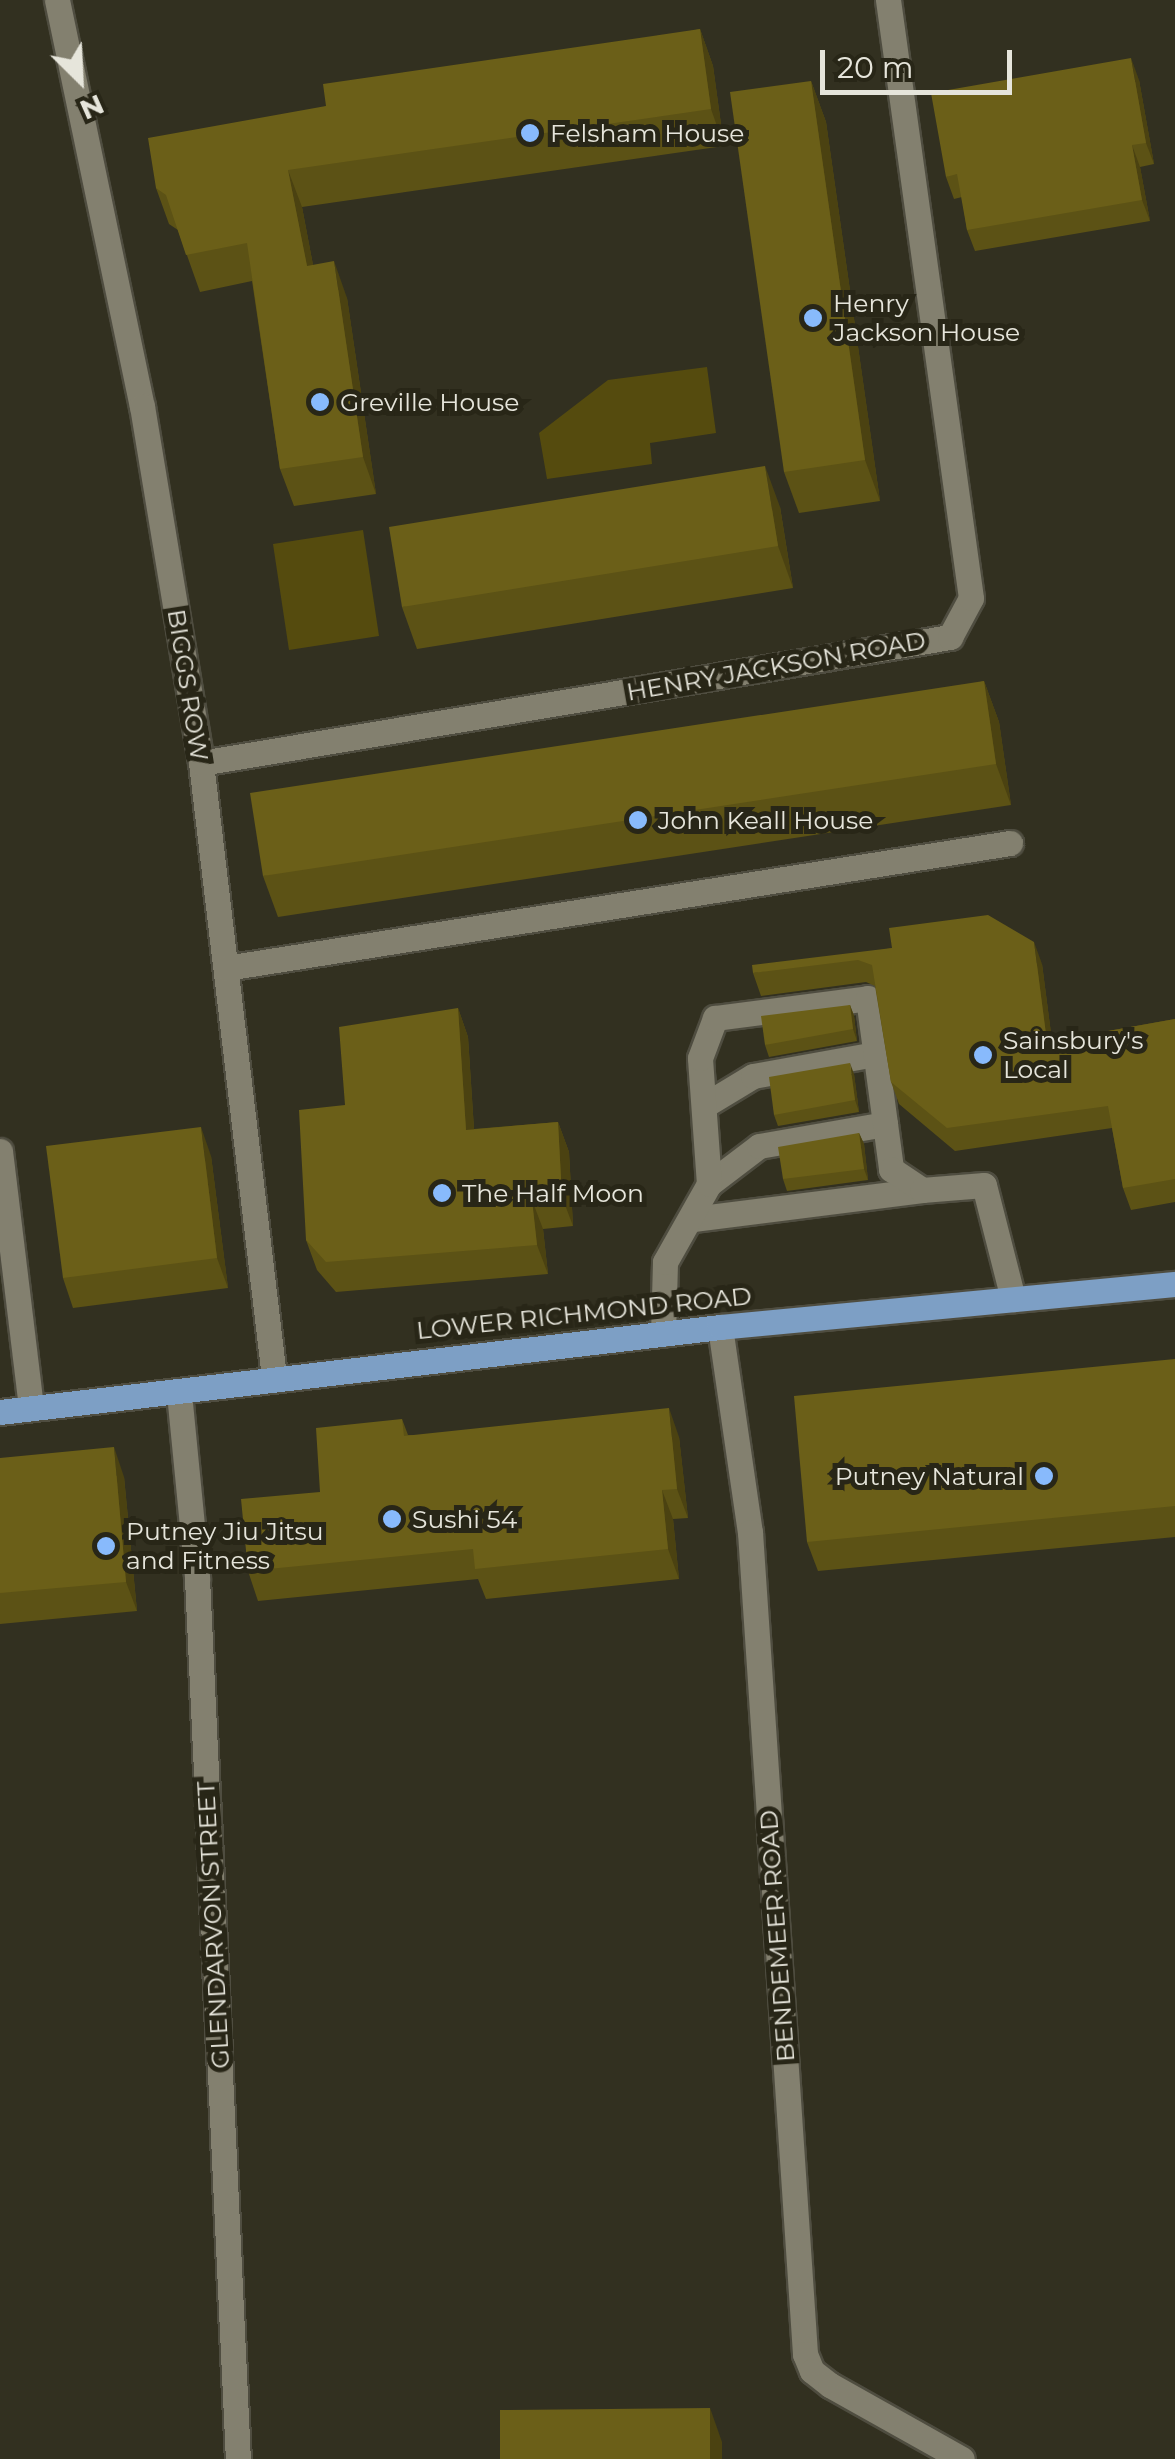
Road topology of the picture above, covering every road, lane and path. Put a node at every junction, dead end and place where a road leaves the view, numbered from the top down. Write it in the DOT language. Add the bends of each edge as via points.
graph roads {
  1 [pos="57,0"];
  2 [pos="888,0"];
  3 [pos="201,763"];
  4 [pos="1010,843"];
  5 [pos="226,968"];
  6 [pos="876,1054"];
  7 [pos="705,1105"];
  8 [pos="885,1124"];
  9 [pos="0,1151"];
  10 [pos="709,1184"];
  11 [pos="922,1190"];
  12 [pos="693,1219"];
  13 [pos="1175,1284"];
  14 [pos="1013,1300"];
  15 [pos="720,1327"];
  16 [pos="663,1334"];
  17 [pos="274,1378"];
  18 [pos="179,1392"];
  19 [pos="31,1408"];
  20 [pos="0,1412"];
  21 [pos="238,2459"];
  22 [pos="962,2459"];
  1 -- 3 [label="street, BIGGS ROW" via="142,406"];
  2 -- 3 [label="street, HENRY JACKSON ROAD" via="970,598 950,637"];
  3 -- 5 [label="street, BIGGS ROW"];
  4 -- 5 [label="street"];
  5 -- 17 [label="street, BIGGS ROW"];
  6 -- 7 [label="street" via="752,1076"];
  6 -- 7 [label="street" via="868,998 715,1018 700,1058"];
  6 -- 8 [label="street"];
  7 -- 10 [label="street"];
  8 -- 10 [label="street" via="760,1146"];
  8 -- 11 [label="street" via="892,1170"];
  9 -- 19 [label="street"];
  10 -- 12 [label="street"];
  11 -- 12 [label="street"];
  11 -- 14 [label="street" via="984,1185"];
  12 -- 16 [label="street" via="665,1262"];
  13 -- 14 [label="main road, LOWER RICHMOND ROAD"];
  14 -- 15 [label="main road, LOWER RICHMOND ROAD"];
  15 -- 16 [label="main road, LOWER RICHMOND ROAD"];
  15 -- 22 [label="street, BENDEMEER ROAD" via="750,1532 805,2354 812,2371 830,2385"];
  16 -- 17 [label="main road, LOWER RICHMOND ROAD"];
  17 -- 18 [label="main road, LOWER RICHMOND ROAD"];
  18 -- 19 [label="main road, LOWER RICHMOND ROAD"];
  18 -- 21 [label="street, GLENDARVON STREET" via="196,1578"];
  19 -- 20 [label="main road, LOWER RICHMOND ROAD"];
}
